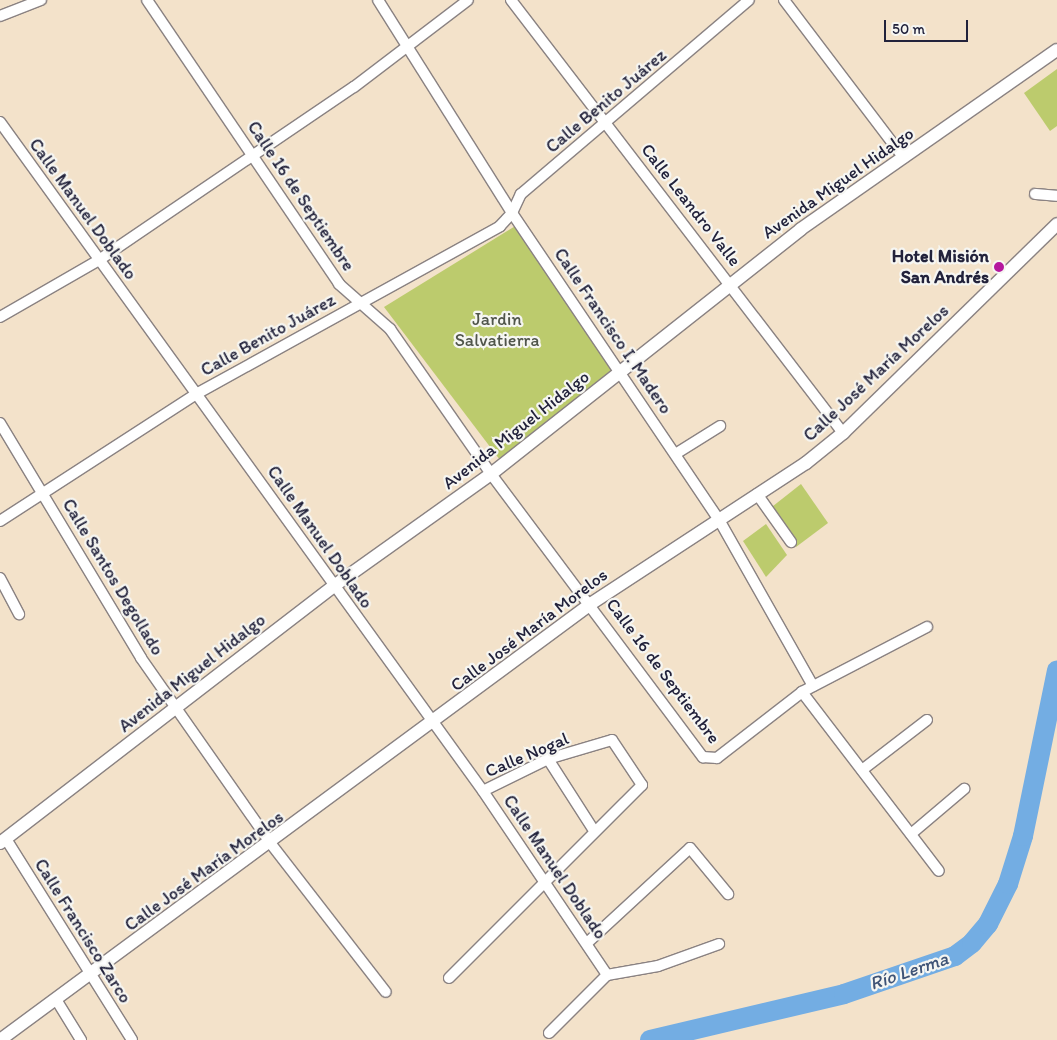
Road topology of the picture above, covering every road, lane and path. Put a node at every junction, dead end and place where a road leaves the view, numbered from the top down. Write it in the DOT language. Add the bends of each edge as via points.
graph roads {
  1 [pos="41,0"];
  2 [pos="147,0"];
  3 [pos="378,0"];
  4 [pos="468,0"];
  5 [pos="511,0"];
  6 [pos="748,0"];
  7 [pos="784,0"];
  8 [pos="0,16"];
  9 [pos="408,46"];
  10 [pos="1057,50"];
  11 [pos="0,122"];
  12 [pos="606,122"];
  13 [pos="254,155"];
  14 [pos="904,158"];
  15 [pos="1035,194"];
  16 [pos="1057,196"];
  17 [pos="512,213"];
  18 [pos="1057,224"];
  19 [pos="99,260"];
  20 [pos="731,283"];
  21 [pos="360,302"];
  22 [pos="0,317"];
  23 [pos="622,370"];
  24 [pos="198,393"];
  25 [pos="0,423"];
  26 [pos="720,426"];
  27 [pos="843,433"];
  28 [pos="677,454"];
  29 [pos="491,474"];
  30 [pos="44,493"];
  31 [pos="757,494"];
  32 [pos="718,518"];
  33 [pos="0,521"];
  34 [pos="791,542"];
  35 [pos="0,578"];
  36 [pos="334,586"];
  37 [pos="592,603"];
  38 [pos="19,614"];
  39 [pos="927,627"];
  40 [pos="813,686"];
  41 [pos="802,692"];
  42 [pos="176,708"];
  43 [pos="926,720"];
  44 [pos="433,724"];
  45 [pos="548,759"];
  46 [pos="862,770"];
  47 [pos="964,789"];
  48 [pos="483,791"];
  49 [pos="593,830"];
  50 [pos="911,834"];
  51 [pos="3,841"];
  52 [pos="271,844"];
  53 [pos="939,871"];
  54 [pos="544,880"];
  55 [pos="728,894"];
  56 [pos="587,943"];
  57 [pos="719,944"];
  58 [pos="93,975"];
  59 [pos="607,975"];
  60 [pos="449,978"];
  61 [pos="386,992"];
  62 [pos="57,1001"];
  63 [pos="549,1033"];
  64 [pos="0,1040"];
  65 [pos="81,1040"];
  66 [pos="132,1040"];
  1 -- 8 [label="street"];
  2 -- 13 [label="street, Calle 16 de Septiembre"];
  3 -- 9 [label="street, Calle Francisco I. Madero"];
  4 -- 9 [label="street"];
  5 -- 12 [label="street, Calle Leandro Valle"];
  6 -- 12 [label="street, Calle Benito Juárez"];
  7 -- 14 [label="street"];
  9 -- 13 [label="street"];
  9 -- 17 [label="street, Calle Francisco I. Madero"];
  10 -- 14 [label="street, Avenida Miguel Hidalgo"];
  11 -- 19 [label="street, Calle Manuel Doblado"];
  12 -- 17 [label="street, Calle Benito Juárez" via="521,194"];
  12 -- 20 [label="street, Calle Leandro Valle"];
  13 -- 19 [label="street"];
  13 -- 21 [label="street, Calle 16 de Septiembre" via="339,284"];
  14 -- 20 [label="street, Avenida Miguel Hidalgo"];
  15 -- 16 [label="street"];
  17 -- 21 [label="street, Calle Benito Juárez" via="500,226"];
  17 -- 23 [label="street, Calle Francisco I. Madero"];
  18 -- 27 [label="street, Calle José María Morelos"];
  19 -- 22 [label="street"];
  19 -- 24 [label="street, Calle Manuel Doblado"];
  20 -- 23 [label="street, Avenida Miguel Hidalgo"];
  20 -- 27 [label="street, Calle Leandro Valle"];
  21 -- 24 [label="street, Calle Benito Juárez"];
  21 -- 29 [label="street, Calle 16 de Septiembre" via="390,329"];
  23 -- 28 [label="street, Calle Francisco I. Madero"];
  23 -- 29 [label="street, Avenida Miguel Hidalgo"];
  24 -- 30 [label="street, Calle Benito Juárez"];
  24 -- 36 [label="street, Calle Manuel Doblado"];
  25 -- 30 [label="street, Calle Santos Degollado"];
  26 -- 28 [label="street"];
  27 -- 31 [label="street, Calle José María Morelos"];
  28 -- 32 [label="street, Calle Francisco I. Madero"];
  29 -- 36 [label="street, Avenida Miguel Hidalgo"];
  29 -- 37 [label="street, Calle 16 de Septiembre"];
  30 -- 33 [label="street, Calle Benito Juárez"];
  30 -- 42 [label="street, Calle Santos Degollado"];
  31 -- 32 [label="street, Calle José María Morelos"];
  31 -- 34 [label="street"];
  32 -- 37 [label="street, Calle José María Morelos"];
  32 -- 40 [label="street, Calle Francisco I. Madero"];
  35 -- 38 [label="street"];
  36 -- 42 [label="street, Avenida Miguel Hidalgo"];
  36 -- 44 [label="street, Calle Manuel Doblado"];
  37 -- 41 [label="street, Calle 16 de Septiembre" via="704,757 710,759"];
  37 -- 44 [label="street, Calle José María Morelos"];
  39 -- 40 [label="street"];
  40 -- 41 [label="street"];
  41 -- 46 [label="street"];
  42 -- 51 [label="street, Avenida Miguel Hidalgo"];
  42 -- 52 [label="street, Calle Santos Degollado"];
  43 -- 46 [label="street"];
  44 -- 48 [label="street, Calle Manuel Doblado"];
  44 -- 52 [label="street, Calle José María Morelos"];
  45 -- 48 [label="street, Calle Nogal"];
  45 -- 49 [label="street"];
  45 -- 49 [label="street, Calle Nogal" via="612,740 642,785"];
  46 -- 50 [label="street"];
  47 -- 50 [label="street"];
  48 -- 54 [label="street, Calle Manuel Doblado"];
  49 -- 54 [label="street"];
  50 -- 53 [label="street"];
  51 -- 58 [label="street, Calle Francisco Zarco"];
  52 -- 58 [label="street, Calle José María Morelos"];
  52 -- 61 [label="street, Calle Santos Degollado"];
  54 -- 56 [label="street, Calle Manuel Doblado"];
  54 -- 60 [label="street"];
  55 -- 56 [label="street" via="690,848"];
  56 -- 59 [label="street, Calle Manuel Doblado"];
  57 -- 59 [label="street" via="658,966"];
  58 -- 62 [label="street, Calle José María Morelos"];
  58 -- 66 [label="street, Calle Francisco Zarco"];
  59 -- 63 [label="street"];
  62 -- 64 [label="street, Calle José María Morelos"];
  62 -- 65 [label="street"];
}
